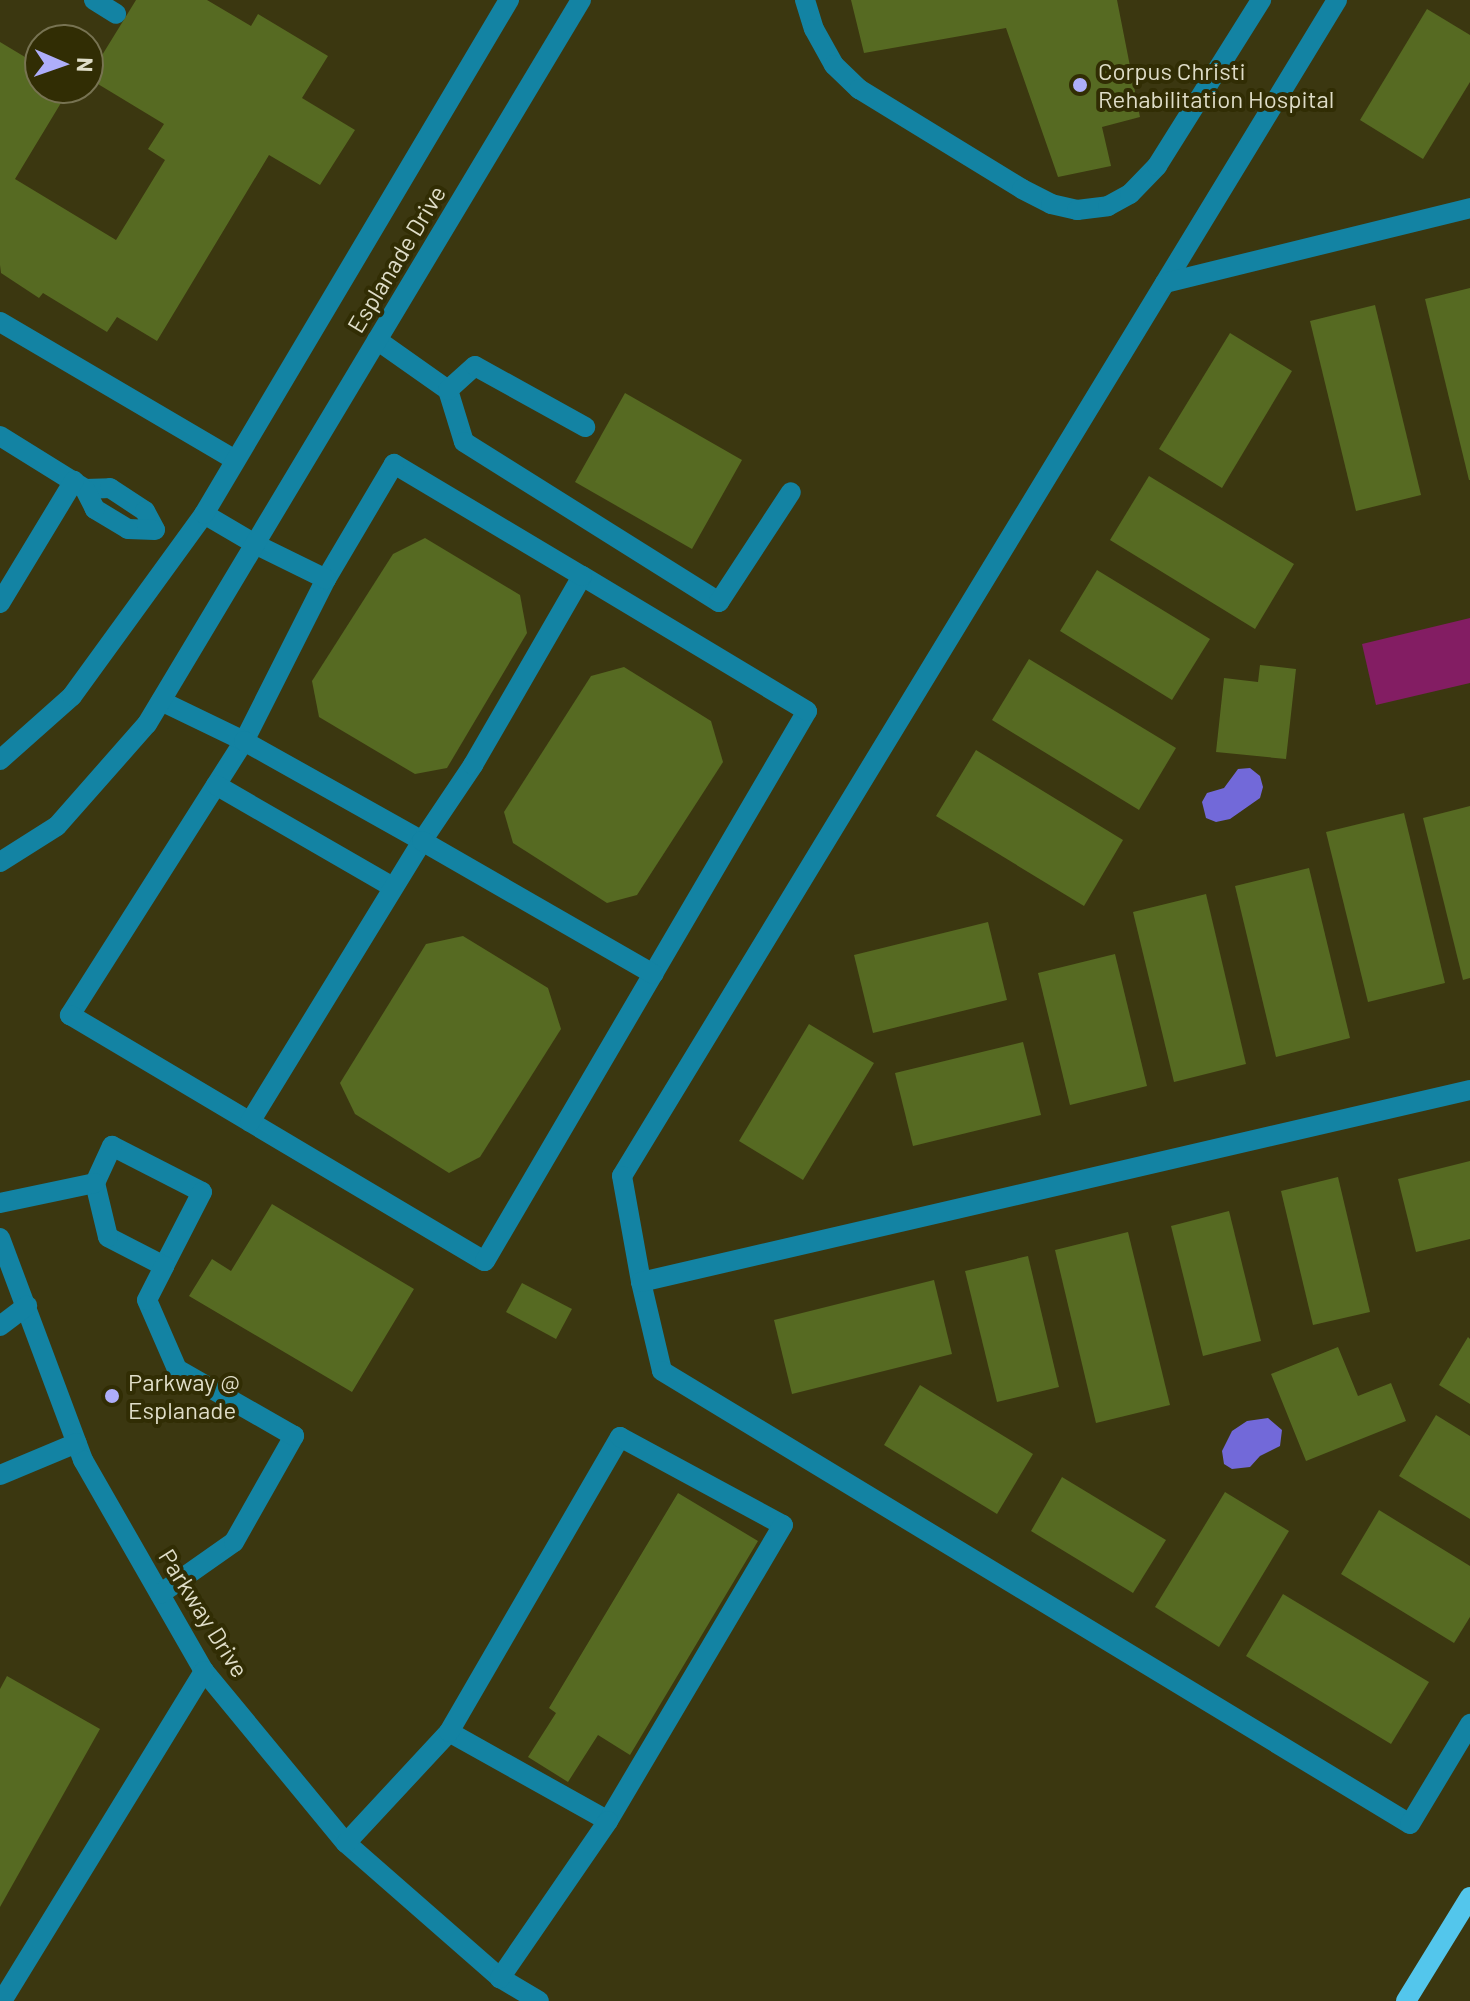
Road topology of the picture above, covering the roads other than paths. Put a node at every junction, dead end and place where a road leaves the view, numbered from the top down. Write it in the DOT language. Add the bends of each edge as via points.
graph roads {
  1 [pos="94,0"];
  2 [pos="509,0"];
  3 [pos="581,0"];
  4 [pos="805,0"];
  5 [pos="1261,0"];
  6 [pos="1337,0"];
  7 [pos="116,14"];
  8 [pos="1470,208"];
  9 [pos="1165,283"];
  10 [pos="0,322"];
  11 [pos="377,340"];
  12 [pos="448,390"];
  13 [pos="585,427"];
  14 [pos="0,436"];
  15 [pos="235,460"];
  16 [pos="80,485"];
  17 [pos="791,492"];
  18 [pos="204,514"];
  19 [pos="255,544"];
  20 [pos="181,545"];
  21 [pos="582,576"];
  22 [pos="326,579"];
  23 [pos="0,603"];
  24 [pos="161,701"];
  25 [pos="244,741"];
  26 [pos="0,760"];
  27 [pos="216,785"];
  28 [pos="422,841"];
  29 [pos="0,862"];
  30 [pos="393,887"];
  31 [pos="653,974"];
  32 [pos="1470,1090"];
  33 [pos="250,1122"];
  34 [pos="95,1183"];
  35 [pos="0,1203"];
  36 [pos="1,1235"];
  37 [pos="164,1266"];
  38 [pos="641,1282"];
  39 [pos="27,1306"];
  40 [pos="0,1326"];
  41 [pos="77,1443"];
  42 [pos="0,1475"];
  43 [pos="160,1594"];
  44 [pos="204,1671"];
  45 [pos="1470,1724"];
  46 [pos="449,1732"];
  47 [pos="608,1821"];
  48 [pos="346,1843"];
  49 [pos="1470,1897"];
  50 [pos="500,1978"];
  51 [pos="2,2001"];
  52 [pos="539,2001"];
  53 [pos="1406,2001"];
  1 -- 7 [label="street"];
  2 -- 15 [label="street, Esplanade Drive"];
  3 -- 11 [label="street, Esplanade Drive"];
  4 -- 5 [label="street" via="834,65 859,89 1022,189 1077,210 1108,206 1130,194 1157,166"];
  6 -- 9 [label="street"];
  8 -- 9 [label="street"];
  9 -- 38 [label="street" via="622,1176"];
  10 -- 15 [label="street"];
  11 -- 12 [label="street"];
  11 -- 19 [label="street, Esplanade Drive"];
  12 -- 13 [label="street" via="475,366"];
  12 -- 17 [label="street" via="464,442 719,602"];
  14 -- 16 [label="street"];
  15 -- 18 [label="street, Esplanade Drive"];
  16 -- 20 [label="street" via="95,509 128,529 155,530"];
  16 -- 23 [label="street"];
  18 -- 19 [label="street"];
  18 -- 20 [label="street, Esplanade Drive"];
  19 -- 22 [label="street"];
  19 -- 24 [label="street, Esplanade Drive"];
  20 -- 26 [label="street, Esplanade Drive" via="72,696"];
  21 -- 22 [label="street" via="394,464"];
  21 -- 28 [label="street" via="473,765"];
  21 -- 31 [label="street" via="807,711"];
  22 -- 25 [label="street"];
  24 -- 25 [label="street"];
  24 -- 29 [label="street, Esplanade Drive" via="57,826"];
  25 -- 27 [label="street"];
  25 -- 28 [label="street"];
  27 -- 30 [label="street"];
  27 -- 33 [label="street" via="70,1015"];
  28 -- 30 [label="street"];
  28 -- 31 [label="street"];
  30 -- 33 [label="street"];
  31 -- 33 [label="street" via="485,1261"];
  32 -- 38 [label="street"];
  34 -- 35 [label="street"];
  34 -- 37 [label="street" via="108,1237"];
  34 -- 37 [label="street" via="112,1146 202,1192"];
  36 -- 39 [label="street, Parkway Drive"];
  37 -- 43 [label="street" via="147,1300 177,1369 294,1436 234,1542"];
  38 -- 45 [label="street" via="662,1371 1410,1824"];
  39 -- 40 [label="street"];
  39 -- 41 [label="street, Parkway Drive"];
  41 -- 42 [label="street"];
  41 -- 43 [label="street, Parkway Drive"];
  43 -- 44 [label="street, Parkway Drive"];
  44 -- 48 [label="street, Parkway Drive"];
  44 -- 51 [label="street"];
  46 -- 47 [label="street"];
  46 -- 47 [label="street" via="620,1437 783,1525"];
  46 -- 48 [label="street"];
  47 -- 50 [label="street"];
  48 -- 50 [label="street, Parkway Drive"];
  49 -- 53 [label="main road"];
  50 -- 52 [label="street, Parkway Drive"];
}
